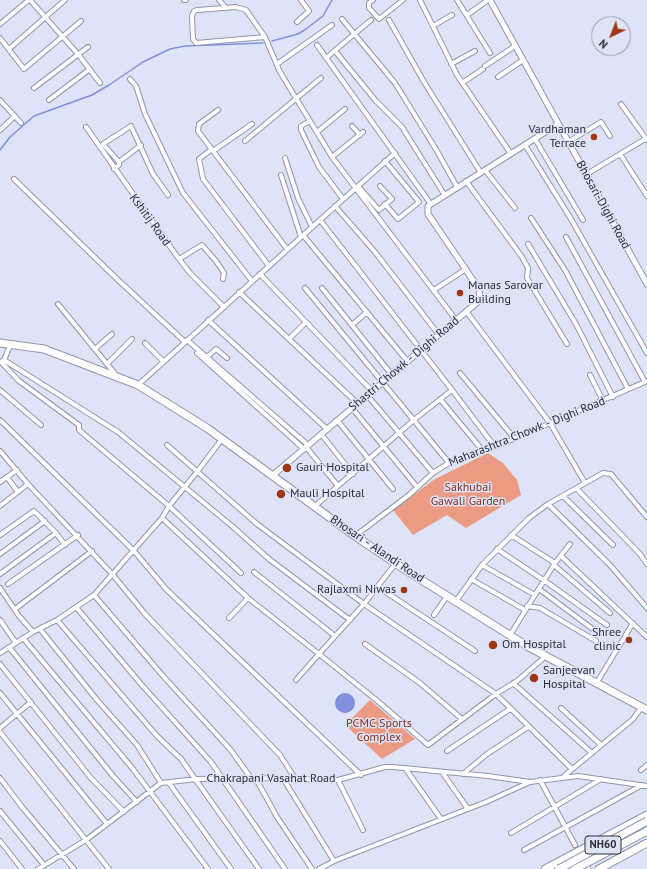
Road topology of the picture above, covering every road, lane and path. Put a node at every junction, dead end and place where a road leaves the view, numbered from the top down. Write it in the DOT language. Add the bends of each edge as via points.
graph roads {
  1 [pos="29,0"];
  2 [pos="65,0"];
  3 [pos="219,0"];
  4 [pos="301,0"];
  5 [pos="373,0"];
  6 [pos="403,0"];
  7 [pos="420,0"];
  8 [pos="457,0"];
  9 [pos="489,0"];
  10 [pos="226,8"];
  11 [pos="452,15"];
  12 [pos="467,15"];
  13 [pos="45,19"];
  14 [pos="342,19"];
  15 [pos="371,20"];
  16 [pos="389,20"];
  17 [pos="81,21"];
  18 [pos="297,22"];
  19 [pos="0,24"];
  20 [pos="332,25"];
  21 [pos="433,26"];
  22 [pos="355,34"];
  23 [pos="62,36"];
  24 [pos="266,37"];
  25 [pos="0,38"];
  26 [pos="317,45"];
  27 [pos="515,46"];
  28 [pos="88,47"];
  29 [pos="9,49"];
  30 [pos="335,51"];
  31 [pos="475,51"];
  32 [pos="490,53"];
  33 [pos="78,54"];
  34 [pos="326,58"];
  35 [pos="523,60"];
  36 [pos="277,64"];
  37 [pos="451,64"];
  38 [pos="90,69"];
  39 [pos="321,78"];
  40 [pos="498,78"];
  41 [pos="130,80"];
  42 [pos="100,83"];
  43 [pos="462,83"];
  44 [pos="34,88"];
  45 [pos="297,98"];
  46 [pos="0,100"];
  47 [pos="49,100"];
  48 [pos="620,104"];
  49 [pos="345,109"];
  50 [pos="218,110"];
  51 [pos="15,116"];
  52 [pos="310,121"];
  53 [pos="21,124"];
  54 [pos="252,124"];
  55 [pos="558,124"];
  56 [pos="352,126"];
  57 [pos="86,128"];
  58 [pos="0,130"];
  59 [pos="317,132"];
  60 [pos="610,136"];
  61 [pos="535,139"];
  62 [pos="647,139"];
  63 [pos="245,141"];
  64 [pos="568,142"];
  65 [pos="141,145"];
  66 [pos="525,145"];
  67 [pos="212,150"];
  68 [pos="395,153"];
  69 [pos="511,154"];
  70 [pos="620,154"];
  71 [pos="332,157"];
  72 [pos="284,158"];
  73 [pos="119,162"];
  74 [pos="385,162"];
  75 [pos="114,169"];
  76 [pos="483,172"];
  77 [pos="587,174"];
  78 [pos="281,175"];
  79 [pos="14,179"];
  80 [pos="466,181"];
  81 [pos="380,186"];
  82 [pos="357,187"];
  83 [pos="457,187"];
  84 [pos="444,194"];
  85 [pos="168,195"];
  86 [pos="647,196"];
  87 [pos="343,199"];
  88 [pos="386,204"];
  89 [pos="430,204"];
  90 [pos="335,206"];
  91 [pos="515,208"];
  92 [pos="531,218"];
  93 [pos="320,220"];
  94 [pos="583,220"];
  95 [pos="312,227"];
  96 [pos="302,236"];
  97 [pos="566,237"];
  98 [pos="528,244"];
  99 [pos="287,249"];
  100 [pos="179,259"];
  101 [pos="269,266"];
  102 [pos="466,269"];
  103 [pos="260,274"];
  104 [pos="223,278"];
  105 [pos="252,281"];
  106 [pos="647,284"];
  107 [pos="306,288"];
  108 [pos="322,288"];
  109 [pos="434,290"];
  110 [pos="239,292"];
  111 [pos="58,304"];
  112 [pos="223,306"];
  113 [pos="466,311"];
  114 [pos="367,312"];
  115 [pos="208,320"];
  116 [pos="456,320"];
  117 [pos="306,322"];
  118 [pos="352,325"];
  119 [pos="112,334"];
  120 [pos="439,335"];
  121 [pos="132,339"];
  122 [pos="289,339"];
  123 [pos="186,341"];
  124 [pos="0,343"];
  125 [pos="144,343"];
  126 [pos="11,344"];
  127 [pos="567,344"];
  128 [pos="95,350"];
  129 [pos="422,350"];
  130 [pos="197,353"];
  131 [pos="647,354"];
  132 [pos="207,357"];
  133 [pos="227,358"];
  134 [pos="163,361"];
  135 [pos="2,362"];
  136 [pos="408,362"];
  137 [pos="107,364"];
  138 [pos="460,373"];
  139 [pos="392,375"];
  140 [pos="590,375"];
  141 [pos="116,376"];
  142 [pos="384,381"];
  143 [pos="646,382"];
  144 [pos="138,385"];
  145 [pos="628,389"];
  146 [pos="0,390"];
  147 [pos="452,390"];
  148 [pos="372,391"];
  149 [pos="367,395"];
  150 [pos="612,397"];
  151 [pos="440,399"];
  152 [pos="603,401"];
  153 [pos="357,403"];
  154 [pos="352,408"];
  155 [pos="415,419"];
  156 [pos="0,420"];
  157 [pos="337,420"];
  158 [pos="550,423"];
  159 [pos="41,425"];
  160 [pos="327,429"];
  161 [pos="321,434"];
  162 [pos="399,434"];
  163 [pos="514,438"];
  164 [pos="222,439"];
  165 [pos="167,445"];
  166 [pos="385,446"];
  167 [pos="306,447"];
  168 [pos="495,447"];
  169 [pos="0,451"];
  170 [pos="483,451"];
  171 [pos="4,456"];
  172 [pos="0,459"];
  173 [pos="369,460"];
  174 [pos="449,463"];
  175 [pos="17,470"];
  176 [pos="197,472"];
  177 [pos="433,473"];
  178 [pos="353,474"];
  179 [pos="273,476"];
  180 [pos="7,477"];
  181 [pos="0,482"];
  182 [pos="585,483"];
  183 [pos="28,484"];
  184 [pos="338,486"];
  185 [pos="185,487"];
  186 [pos="417,487"];
  187 [pos="393,489"];
  188 [pos="577,489"];
  189 [pos="18,492"];
  190 [pos="563,496"];
  191 [pos="548,504"];
  192 [pos="0,506"];
  193 [pos="169,506"];
  194 [pos="315,506"];
  195 [pos="647,516"];
  196 [pos="162,518"];
  197 [pos="45,521"];
  198 [pos="56,533"];
  199 [pos="0,535"];
  200 [pos="78,535"];
  201 [pos="511,535"];
  202 [pos="356,536"];
  203 [pos="570,544"];
  204 [pos="65,545"];
  205 [pos="613,545"];
  206 [pos="497,549"];
  207 [pos="92,551"];
  208 [pos="134,551"];
  209 [pos="0,554"];
  210 [pos="561,556"];
  211 [pos="396,563"];
  212 [pos="554,564"];
  213 [pos="647,564"];
  214 [pos="482,565"];
  215 [pos="254,572"];
  216 [pos="0,574"];
  217 [pos="241,574"];
  218 [pos="113,575"];
  219 [pos="471,578"];
  220 [pos="545,581"];
  221 [pos="8,584"];
  222 [pos="378,587"];
  223 [pos="0,588"];
  224 [pos="539,589"];
  225 [pos="94,595"];
  226 [pos="534,595"];
  227 [pos="447,596"];
  228 [pos="248,598"];
  229 [pos="456,601"];
  230 [pos="364,604"];
  231 [pos="76,607"];
  232 [pos="526,608"];
  233 [pos="647,608"];
  234 [pos="15,609"];
  235 [pos="610,613"];
  236 [pos="434,615"];
  237 [pos="229,618"];
  238 [pos="0,620"];
  239 [pos="57,620"];
  240 [pos="350,620"];
  241 [pos="632,623"];
  242 [pos="606,625"];
  243 [pos="40,629"];
  244 [pos="594,630"];
  245 [pos="33,632"];
  246 [pos="510,635"];
  247 [pos="335,636"];
  248 [pos="647,637"];
  249 [pos="23,638"];
  250 [pos="596,641"];
  251 [pos="16,643"];
  252 [pos="365,644"];
  253 [pos="9,647"];
  254 [pos="1,650"];
  255 [pos="475,651"];
  256 [pos="319,654"];
  257 [pos="546,656"];
  258 [pos="0,664"];
  259 [pos="296,680"];
  260 [pos="513,683"];
  261 [pos="596,684"];
  262 [pos="0,693"];
  263 [pos="496,694"];
  264 [pos="31,702"];
  265 [pos="510,708"];
  266 [pos="562,708"];
  267 [pos="644,709"];
  268 [pos="16,714"];
  269 [pos="462,718"];
  270 [pos="528,727"];
  271 [pos="0,728"];
  272 [pos="0,732"];
  273 [pos="601,745"];
  274 [pos="447,751"];
  275 [pos="592,753"];
  276 [pos="647,765"];
  277 [pos="405,768"];
  278 [pos="572,769"];
  279 [pos="641,770"];
  280 [pos="442,772"];
  281 [pos="463,774"];
  282 [pos="361,775"];
  283 [pos="562,777"];
  284 [pos="0,778"];
  285 [pos="197,779"];
  286 [pos="224,779"];
  287 [pos="253,779"];
  288 [pos="601,779"];
  289 [pos="284,780"];
  290 [pos="296,780"];
  291 [pos="338,780"];
  292 [pos="540,780"];
  293 [pos="530,782"];
  294 [pos="161,783"];
  295 [pos="169,783"];
  296 [pos="645,785"];
  297 [pos="149,792"];
  298 [pos="137,802"];
  299 [pos="553,807"];
  300 [pos="468,809"];
  301 [pos="0,811"];
  302 [pos="124,812"];
  303 [pos="647,815"];
  304 [pos="441,819"];
  305 [pos="647,821"];
  306 [pos="107,824"];
  307 [pos="564,828"];
  308 [pos="363,830"];
  309 [pos="647,831"];
  310 [pos="511,833"];
  311 [pos="86,840"];
  312 [pos="0,841"];
  313 [pos="647,843"];
  314 [pos="577,849"];
  315 [pos="524,850"];
  316 [pos="62,853"];
  317 [pos="334,861"];
  318 [pos="44,865"];
  319 [pos="22,869"];
  320 [pos="38,869"];
  321 [pos="74,869"];
  322 [pos="108,869"];
  323 [pos="208,869"];
  324 [pos="231,869"];
  325 [pos="258,869"];
  326 [pos="286,869"];
  327 [pos="312,869"];
  328 [pos="319,869"];
  329 [pos="545,869"];
  330 [pos="559,869"];
  331 [pos="576,869"];
  332 [pos="587,869"];
  333 [pos="599,869"];
  1 -- 13 [label="street"];
  1 -- 19 [label="street"];
  2 -- 13 [label="street"];
  3 -- 10 [label="street"];
  4 -- 18 [label="street" via="309,12"];
  5 -- 6 [label="street" via="368,6 379,18"];
  7 -- 21 [label="street"];
  8 -- 12 [label="street"];
  9 -- 12 [label="street"];
  9 -- 27 [label="street, Bhosari-Dighi Road"];
  10 -- 24 [label="street" via="246,10"];
  10 -- 24 [label="street" via="194,11 192,16 196,43"];
  11 -- 21 [label="street"];
  12 -- 32 [label="street"];
  13 -- 23 [label="street"];
  13 -- 29 [label="street"];
  14 -- 22 [label="street"];
  15 -- 22 [label="street"];
  16 -- 76 [label="street" via="424,82"];
  17 -- 23 [label="street"];
  20 -- 36 [label="street"];
  21 -- 37 [label="street"];
  22 -- 30 [label="street"];
  22 -- 83 [label="street" via="395,83"];
  23 -- 29 [label="street" via="25,68"];
  23 -- 33 [label="street"];
  24 -- 36 [label="street"];
  25 -- 29 [label="street"];
  26 -- 34 [label="street"];
  27 -- 35 [label="street, Bhosari-Dighi Road"];
  27 -- 43 [label="street"];
  28 -- 33 [label="street"];
  30 -- 34 [label="street"];
  30 -- 84 [label="street" via="376,101 402,127"];
  31 -- 37 [label="street"];
  33 -- 38 [label="street"];
  33 -- 44 [label="street"];
  34 -- 68 [label="street"];
  35 -- 40 [label="street"];
  35 -- 55 [label="street, Bhosari-Dighi Road"];
  36 -- 45 [label="street"];
  37 -- 43 [label="street"];
  38 -- 42 [label="street"];
  38 -- 47 [label="street"];
  39 -- 45 [label="street"];
  41 -- 105 [label="street" via="136,86 145,114 183,193"];
  43 -- 69 [label="street"];
  45 -- 52 [label="street"];
  45 -- 63 [label="street"];
  46 -- 51 [label="street"];
  48 -- 62 [label="street"];
  49 -- 59 [label="street"];
  50 -- 67 [label="street" via="198,127 198,131"];
  51 -- 53 [label="street"];
  51 -- 58 [label="street"];
  52 -- 59 [label="street"];
  52 -- 87 [label="street" via="301,126 301,130 319,167"];
  54 -- 67 [label="street"];
  55 -- 61 [label="street"];
  55 -- 64 [label="street, Bhosari-Dighi Road"];
  56 -- 71 [label="street" via="361,134"];
  57 -- 75 [label="street, Kshitij Road"];
  59 -- 71 [label="street"];
  60 -- 64 [label="street" via="601,122"];
  61 -- 66 [label="street"];
  61 -- 94 [label="street"];
  62 -- 70 [label="street"];
  64 -- 77 [label="street, Bhosari-Dighi Road"];
  65 -- 73 [label="street"];
  65 -- 73 [label="street" via="131,126 105,143 104,146"];
  65 -- 85 [label="street" via="153,174"];
  66 -- 69 [label="street"];
  66 -- 131 [label="street" via="571,219"];
  67 -- 99 [label="street"];
  67 -- 101 [label="street" via="199,159 203,179"];
  68 -- 74 [label="street"];
  68 -- 89 [label="street"];
  69 -- 76 [label="street"];
  70 -- 77 [label="street"];
  70 -- 86 [label="street"];
  71 -- 82 [label="street"];
  72 -- 95 [label="street" via="298,198"];
  73 -- 75 [label="street"];
  74 -- 82 [label="street"];
  74 -- 88 [label="street" via="419,202 398,219"];
  75 -- 100 [label="street, Kshitij Road"];
  76 -- 80 [label="street"];
  76 -- 91 [label="street"];
  77 -- 106 [label="street, Bhosari-Dighi Road"];
  78 -- 96 [label="street"];
  79 -- 123 [label="street" via="117,279"];
  80 -- 83 [label="street"];
  80 -- 127 [label="street" via="522,257 528,268 527,278"];
  81 -- 88 [label="street" via="392,199"];
  82 -- 87 [label="street"];
  82 -- 88 [label="street" via="379,210"];
  82 -- 109 [label="street"];
  83 -- 84 [label="street"];
  84 -- 89 [label="street"];
  87 -- 90 [label="street"];
  89 -- 102 [label="street, Shastri Chowk - Dighi Road" via="428,214"];
  90 -- 93 [label="street"];
  90 -- 120 [label="street" via="375,252"];
  92 -- 145 [label="street" via="565,270"];
  93 -- 95 [label="street"];
  93 -- 129 [label="street"];
  95 -- 96 [label="street"];
  96 -- 99 [label="street"];
  96 -- 114 [label="street"];
  97 -- 143 [label="street"];
  98 -- 150 [label="street" via="576,324"];
  99 -- 101 [label="street"];
  100 -- 104 [label="street" via="202,245 216,260 224,273"];
  100 -- 112 [label="street, Kshitij Road"];
  101 -- 103 [label="street"];
  102 -- 109 [label="street"];
  102 -- 113 [label="street, Shastri Chowk - Dighi Road" via="481,295 480,300"];
  103 -- 105 [label="street"];
  103 -- 117 [label="street"];
  105 -- 110 [label="street"];
  107 -- 142 [label="street"];
  108 -- 118 [label="street"];
  109 -- 116 [label="street"];
  110 -- 112 [label="street"];
  110 -- 122 [label="street"];
  111 -- 128 [label="street"];
  112 -- 115 [label="street"];
  113 -- 116 [label="street, Shastri Chowk - Dighi Road"];
  113 -- 158 [label="street"];
  114 -- 118 [label="street"];
  114 -- 136 [label="street"];
  115 -- 123 [label="street"];
  115 -- 160 [label="street"];
  116 -- 120 [label="street, Shastri Chowk - Dighi Road"];
  117 -- 122 [label="street"];
  117 -- 148 [label="street"];
  118 -- 139 [label="street"];
  119 -- 128 [label="street"];
  120 -- 129 [label="street, Shastri Chowk - Dighi Road"];
  121 -- 137 [label="street"];
  122 -- 153 [label="street"];
  123 -- 132 [label="street"];
  123 -- 134 [label="street"];
  124 -- 126 [label="main road, Bhosari - Alandi Road"];
  125 -- 134 [label="street"];
  126 -- 135 [label="street"];
  126 -- 141 [label="main road, Bhosari - Alandi Road" via="44,349"];
  128 -- 137 [label="street"];
  129 -- 136 [label="street, Shastri Chowk - Dighi Road"];
  129 -- 147 [label="street"];
  130 -- 167 [label="street"];
  132 -- 133 [label="street" via="216,349"];
  132 -- 167 [label="street"];
  134 -- 144 [label="street"];
  135 -- 185 [label="street" via="118,432"];
  135 -- 193 [label="street" via="19,381 79,424 79,430"];
  136 -- 139 [label="street, Shastri Chowk - Dighi Road"];
  137 -- 141 [label="street"];
  138 -- 163 [label="street"];
  139 -- 142 [label="street, Shastri Chowk - Dighi Road"];
  140 -- 152 [label="street"];
  141 -- 144 [label="main road, Bhosari - Alandi Road"];
  142 -- 148 [label="street, Shastri Chowk - Dighi Road"];
  142 -- 155 [label="street"];
  143 -- 145 [label="street, Maharashtra Chowk - Dighi Road"];
  144 -- 164 [label="main road, Bhosari - Alandi Road"];
  145 -- 150 [label="street, Maharashtra Chowk - Dighi Road"];
  146 -- 159 [label="street"];
  147 -- 151 [label="street"];
  147 -- 168 [label="street"];
  148 -- 149 [label="street, Shastri Chowk - Dighi Road"];
  149 -- 153 [label="street, Shastri Chowk - Dighi Road"];
  149 -- 162 [label="street"];
  150 -- 152 [label="street, Maharashtra Chowk - Dighi Road"];
  151 -- 155 [label="street"];
  151 -- 170 [label="street"];
  152 -- 158 [label="street, Maharashtra Chowk - Dighi Road"];
  153 -- 154 [label="street, Shastri Chowk - Dighi Road"];
  154 -- 157 [label="street, Shastri Chowk - Dighi Road"];
  154 -- 166 [label="street"];
  155 -- 162 [label="street"];
  155 -- 174 [label="street"];
  156 -- 208 [label="street"];
  157 -- 160 [label="street, Shastri Chowk - Dighi Road"];
  157 -- 173 [label="street"];
  158 -- 163 [label="street, Maharashtra Chowk - Dighi Road"];
  158 -- 182 [label="street"];
  160 -- 161 [label="street, Shastri Chowk - Dighi Road"];
  161 -- 167 [label="street, Shastri Chowk - Dighi Road"];
  161 -- 178 [label="street"];
  162 -- 166 [label="street"];
  162 -- 177 [label="street"];
  163 -- 168 [label="street, Maharashtra Chowk - Dighi Road"];
  164 -- 176 [label="street"];
  164 -- 179 [label="main road, Bhosari - Alandi Road"];
  165 -- 176 [label="street"];
  166 -- 173 [label="street"];
  166 -- 186 [label="street"];
  167 -- 179 [label="street, Shastri Chowk - Dighi Road"];
  167 -- 184 [label="street"];
  168 -- 170 [label="street, Maharashtra Chowk - Dighi Road"];
  169 -- 171 [label="street"];
  170 -- 174 [label="street, Maharashtra Chowk - Dighi Road"];
  171 -- 172 [label="street"];
  171 -- 175 [label="street"];
  173 -- 178 [label="street"];
  173 -- 187 [label="street"];
  174 -- 177 [label="street, Maharashtra Chowk - Dighi Road"];
  175 -- 180 [label="street"];
  175 -- 183 [label="street"];
  176 -- 185 [label="street"];
  176 -- 230 [label="street" via="257,524"];
  177 -- 186 [label="street, Maharashtra Chowk - Dighi Road"];
  178 -- 184 [label="street"];
  179 -- 194 [label="main road, Bhosari - Alandi Road"];
  180 -- 181 [label="street"];
  180 -- 189 [label="street"];
  182 -- 188 [label="street"];
  182 -- 195 [label="street" via="603,473 611,474"];
  183 -- 189 [label="street"];
  183 -- 200 [label="street"];
  184 -- 194 [label="street"];
  185 -- 193 [label="street"];
  185 -- 240 [label="street" via="269,559"];
  186 -- 202 [label="street, Maharashtra Chowk - Dighi Road"];
  188 -- 190 [label="street"];
  188 -- 213 [label="street"];
  189 -- 192 [label="street"];
  190 -- 191 [label="street"];
  190 -- 205 [label="street"];
  191 -- 201 [label="street"];
  191 -- 233 [label="street" via="610,565"];
  193 -- 196 [label="street"];
  193 -- 217 [label="street"];
  194 -- 202 [label="main road, Bhosari - Alandi Road"];
  196 -- 208 [label="street"];
  196 -- 228 [label="street"];
  197 -- 198 [label="street"];
  197 -- 199 [label="street" via="34,511"];
  197 -- 209 [label="street"];
  198 -- 204 [label="street"];
  198 -- 216 [label="street"];
  200 -- 204 [label="street"];
  200 -- 207 [label="street"];
  201 -- 206 [label="street"];
  201 -- 212 [label="street"];
  202 -- 211 [label="main road, Bhosari - Alandi Road"];
  203 -- 210 [label="street"];
  204 -- 221 [label="street"];
  206 -- 214 [label="street"];
  206 -- 220 [label="street"];
  207 -- 218 [label="street"];
  207 -- 234 [label="street"];
  208 -- 218 [label="street"];
  208 -- 282 [label="street" via="186,608"];
  210 -- 212 [label="street"];
  210 -- 241 [label="street"];
  211 -- 222 [label="street"];
  211 -- 227 [label="main road, Bhosari - Alandi Road"];
  212 -- 220 [label="street"];
  212 -- 235 [label="street"];
  214 -- 219 [label="street"];
  214 -- 226 [label="street"];
  215 -- 247 [label="street"];
  218 -- 225 [label="street"];
  218 -- 290 [label="street" via="145,614 280,755"];
  219 -- 229 [label="street"];
  219 -- 232 [label="street"];
  220 -- 224 [label="street"];
  220 -- 242 [label="street"];
  222 -- 230 [label="street"];
  222 -- 255 [label="street"];
  223 -- 234 [label="street"];
  224 -- 226 [label="street"];
  224 -- 244 [label="street"];
  225 -- 231 [label="street"];
  225 -- 287 [label="street" via="230,749"];
  226 -- 232 [label="street"];
  227 -- 229 [label="main road, Bhosari - Alandi Road"];
  227 -- 236 [label="street"];
  228 -- 237 [label="street"];
  228 -- 256 [label="street"];
  229 -- 246 [label="main road, Bhosari - Alandi Road"];
  230 -- 240 [label="street"];
  230 -- 263 [label="street"];
  231 -- 239 [label="street"];
  231 -- 286 [label="street"];
  232 -- 246 [label="street"];
  232 -- 250 [label="street" via="540,608"];
  234 -- 245 [label="street"];
  238 -- 251 [label="street"];
  239 -- 243 [label="street"];
  239 -- 285 [label="street"];
  240 -- 247 [label="street"];
  241 -- 248 [label="street"];
  241 -- 261 [label="street"];
  243 -- 245 [label="street"];
  243 -- 294 [label="street" via="97,700 138,745"];
  245 -- 249 [label="street"];
  246 -- 257 [label="main road, Bhosari - Alandi Road"];
  247 -- 256 [label="street"];
  249 -- 251 [label="street"];
  249 -- 297 [label="street" via="133,769"];
  251 -- 253 [label="street"];
  252 -- 269 [label="street" via="420,683"];
  253 -- 254 [label="street"];
  253 -- 298 [label="street"];
  256 -- 259 [label="street"];
  256 -- 269 [label="street" via="428,745"];
  257 -- 260 [label="street"];
  257 -- 261 [label="main road, Bhosari - Alandi Road"];
  258 -- 264 [label="street"];
  260 -- 263 [label="street"];
  260 -- 275 [label="street"];
  261 -- 267 [label="main road, Bhosari - Alandi Road"];
  262 -- 268 [label="street"];
  263 -- 265 [label="street"];
  263 -- 269 [label="street"];
  264 -- 268 [label="street"];
  264 -- 302 [label="street" via="90,777"];
  265 -- 270 [label="street"];
  265 -- 274 [label="street"];
  266 -- 273 [label="street"];
  267 -- 273 [label="street"];
  268 -- 271 [label="street"];
  268 -- 306 [label="street"];
  270 -- 278 [label="street"];
  270 -- 281 [label="street" via="487,754"];
  272 -- 311 [label="street"];
  273 -- 275 [label="street"];
  275 -- 278 [label="street"];
  276 -- 279 [label="street"];
  277 -- 280 [label="street, Chakrapani Vasahat Road"];
  277 -- 282 [label="street, Chakrapani Vasahat Road" via="385,768"];
  277 -- 304 [label="street"];
  278 -- 283 [label="street"];
  280 -- 281 [label="street, Chakrapani Vasahat Road"];
  280 -- 300 [label="street"];
  281 -- 293 [label="street, Chakrapani Vasahat Road"];
  282 -- 291 [label="street, Chakrapani Vasahat Road"];
  283 -- 288 [label="street, Chakrapani Vasahat Road"];
  283 -- 292 [label="street, Chakrapani Vasahat Road"];
  284 -- 316 [label="street"];
  285 -- 286 [label="street, Chakrapani Vasahat Road"];
  285 -- 295 [label="street, Chakrapani Vasahat Road"];
  285 -- 325 [label="street"];
  286 -- 287 [label="street, Chakrapani Vasahat Road"];
  286 -- 326 [label="street"];
  287 -- 289 [label="street, Chakrapani Vasahat Road"];
  287 -- 327 [label="street"];
  288 -- 296 [label="street, Chakrapani Vasahat Road"];
  288 -- 299 [label="street"];
  289 -- 290 [label="street, Chakrapani Vasahat Road"];
  289 -- 317 [label="street"];
  290 -- 291 [label="street, Chakrapani Vasahat Road"];
  291 -- 308 [label="street"];
  292 -- 293 [label="street, Chakrapani Vasahat Road"];
  292 -- 299 [label="street"];
  293 -- 300 [label="street"];
  294 -- 295 [label="street, Chakrapani Vasahat Road"];
  294 -- 297 [label="street"];
  295 -- 324 [label="street"];
  296 -- 307 [label="street"];
  297 -- 298 [label="street"];
  297 -- 323 [label="street"];
  298 -- 302 [label="street"];
  299 -- 307 [label="street"];
  299 -- 310 [label="street"];
  300 -- 304 [label="street"];
  301 -- 318 [label="street"];
  302 -- 306 [label="street"];
  303 -- 314 [label="main road"];
  304 -- 317 [label="street"];
  305 -- 330 [label="main road, NH60, bridge"];
  306 -- 311 [label="street"];
  307 -- 314 [label="street"];
  307 -- 315 [label="street"];
  309 -- 331 [label="main road, NH60, bridge"];
  311 -- 316 [label="street"];
  311 -- 322 [label="street"];
  312 -- 319 [label="street"];
  313 -- 333 [label="main road"];
  314 -- 329 [label="main road"];
  314 -- 332 [label="main road"];
  316 -- 318 [label="street"];
  316 -- 321 [label="street"];
  317 -- 328 [label="street"];
  318 -- 320 [label="street"];
}
